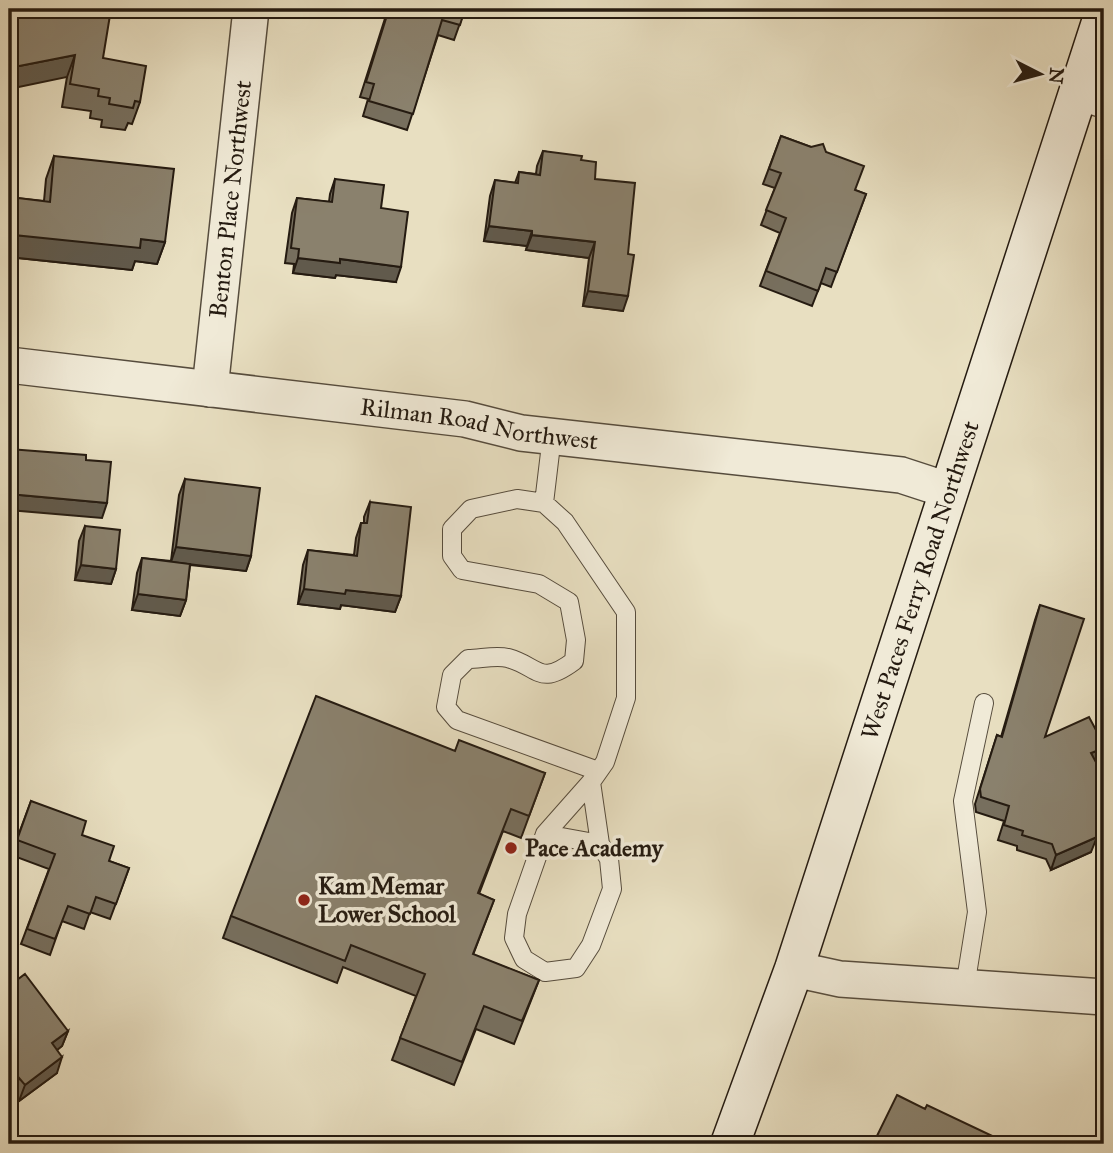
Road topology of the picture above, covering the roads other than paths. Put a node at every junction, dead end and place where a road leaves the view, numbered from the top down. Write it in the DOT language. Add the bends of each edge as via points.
graph roads {
  1 [pos="251,9"];
  2 [pos="1104,13"];
  3 [pos="1092,96"];
  4 [pos="9,365"];
  5 [pos="210,389"];
  6 [pos="552,436"];
  7 [pos="950,491"];
  8 [pos="544,503"];
  9 [pos="984,703"];
  10 [pos="595,776"];
  11 [pos="545,834"];
  12 [pos="600,844"];
  13 [pos="794,968"];
  14 [pos="965,987"];
  15 [pos="1104,997"];
  16 [pos="730,1144"];
  1 -- 5 [label="street, Benton Place Northwest"];
  2 -- 3 [label="main road, West Paces Ferry Road Northwest"];
  3 -- 7 [label="main road, West Paces Ferry Road Northwest"];
  4 -- 5 [label="street, Rilman Road Northwest"];
  5 -- 6 [label="street, Rilman Road Northwest" via="465,419"];
  6 -- 7 [label="street, Rilman Road Northwest" via="901,475"];
  6 -- 8 [label="lane"];
  7 -- 13 [label="main road, West Paces Ferry Road Northwest"];
  8 -- 10 [label="lane" via="565,522 626,612 626,698 605,762"];
  8 -- 10 [label="lane" via="517,499 471,509 452,528 452,556 462,570 539,584 569,602 576,640 574,661 558,673 542,675 506,657 468,659 452,675 446,707 457,720"];
  9 -- 14 [label="lane" via="963,801 977,912"];
  10 -- 11 [label="lane"];
  10 -- 12 [label="lane"];
  11 -- 12 [label="lane"];
  11 -- 12 [label="lane" via="517,914 514,938 524,959 545,972 576,968 591,945 612,889 609,859"];
  13 -- 14 [label="street" via="840,979"];
  13 -- 16 [label="main road, West Paces Ferry Road Northwest"];
  14 -- 15 [label="street"];
}
